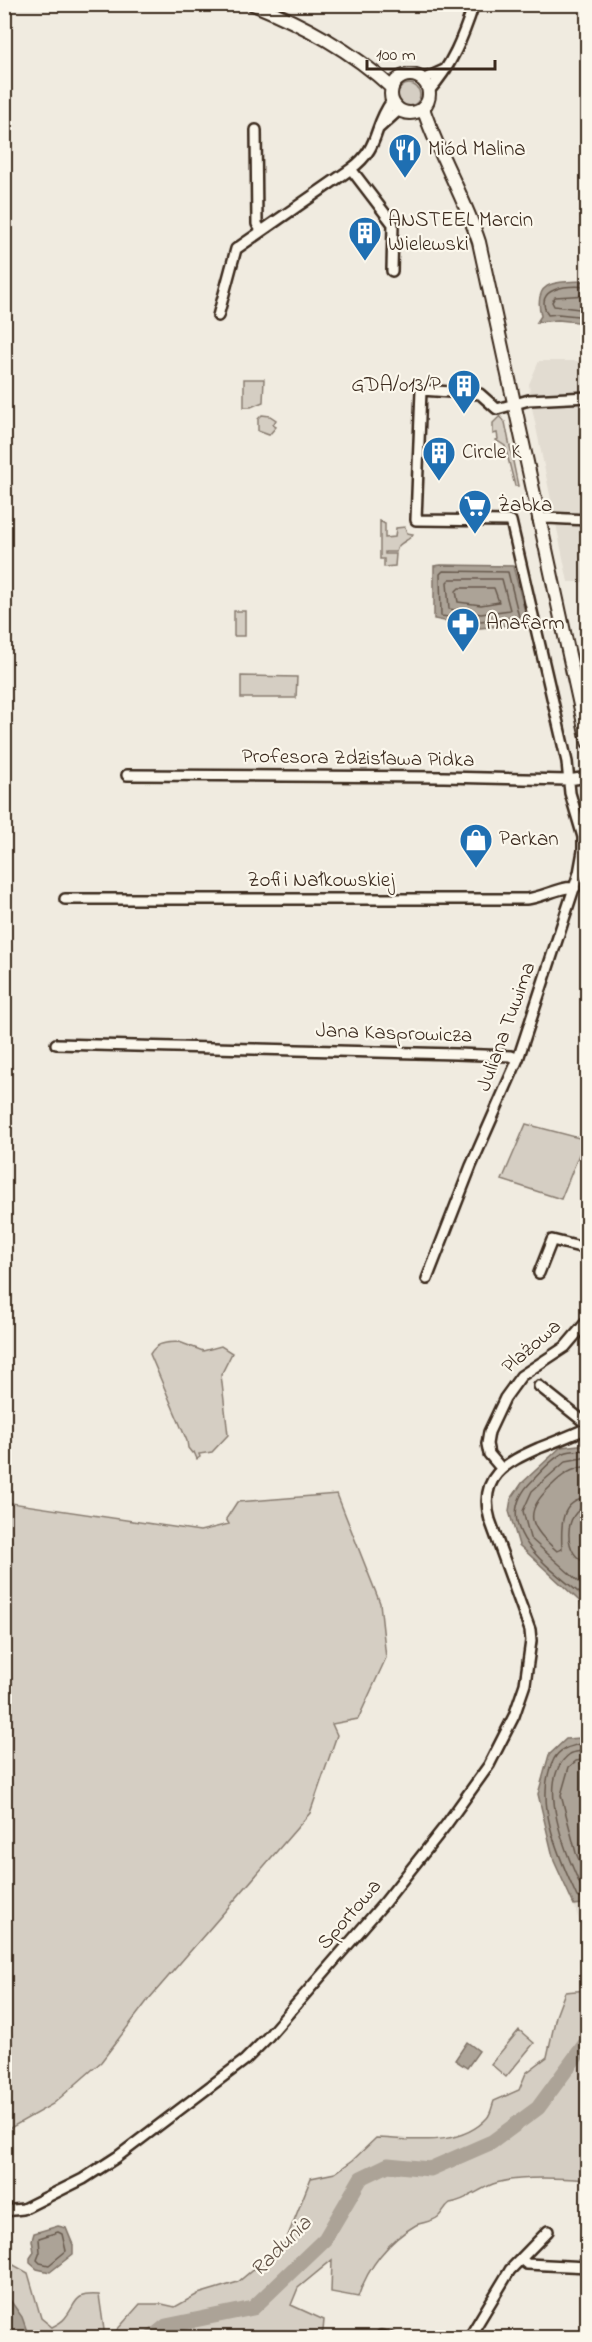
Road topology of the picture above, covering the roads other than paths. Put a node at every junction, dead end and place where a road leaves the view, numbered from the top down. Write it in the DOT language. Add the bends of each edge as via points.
graph roads {
  1 [pos="253,4"];
  2 [pos="474,4"];
  3 [pos="446,69"];
  4 [pos="422,80"];
  5 [pos="395,83"];
  6 [pos="428,92"];
  7 [pos="396,106"];
  8 [pos="417,110"];
  9 [pos="256,130"];
  10 [pos="351,169"];
  11 [pos="261,230"];
  12 [pos="392,271"];
  13 [pos="218,316"];
  14 [pos="588,397"];
  15 [pos="514,405"];
  16 [pos="538,520"];
  17 [pos="588,520"];
  18 [pos="588,742"];
  19 [pos="127,775"];
  20 [pos="588,777"];
  21 [pos="568,780"];
  22 [pos="575,888"];
  23 [pos="65,898"];
  24 [pos="56,1044"];
  25 [pos="518,1059"];
  26 [pos="588,1249"];
  27 [pos="539,1273"];
  28 [pos="427,1279"];
  29 [pos="588,1320"];
  30 [pos="539,1386"];
  31 [pos="588,1426"];
  32 [pos="501,1468"];
  33 [pos="4,2211"];
  34 [pos="548,2231"];
  35 [pos="521,2259"];
  36 [pos="588,2268"];
  37 [pos="469,2337"];
  1 -- 5 [label="main road" via="308,29"];
  2 -- 3 [label="street"];
  3 -- 4 [label="street"];
  3 -- 6 [label="street"];
  4 -- 5 [label="main road" via="410,75"];
  4 -- 6 [label="main road"];
  5 -- 7 [label="main road"];
  6 -- 8 [label="main road" via="428,99"];
  7 -- 8 [label="main road"];
  7 -- 10 [label="street" via="382,115 371,149"];
  8 -- 15 [label="main road" via="458,187 479,242"];
  9 -- 11 [label="street" via="257,224"];
  10 -- 11 [label="street"];
  10 -- 12 [label="street" via="393,224"];
  11 -- 13 [label="street" via="236,249"];
  14 -- 15 [label="street" via="529,400"];
  15 -- 16 [label="main road"];
  15 -- 21 [label="street, Juliana Tuwima" via="497,408 475,392 421,390 416,520 511,521"];
  16 -- 17 [label="street"];
  16 -- 18 [label="main road"];
  19 -- 21 [label="street, Profesora Zdzisława Pidka"];
  20 -- 21 [label="street, Profesora Zdzisława Pidka"];
  21 -- 22 [label="street, Juliana Tuwima" via="584,844"];
  22 -- 23 [label="street, Zofii Nałkowskiej" via="567,886 526,899"];
  22 -- 25 [label="street, Juliana Tuwima"];
  24 -- 25 [label="street, Jana Kasprowicza"];
  25 -- 28 [label="street, Juliana Tuwima"];
  26 -- 27 [label="street" via="552,1240"];
  29 -- 32 [label="street, Plażowa" via="565,1347 521,1376 505,1398 489,1432 488,1444 489,1454"];
  30 -- 31 [label="street, Plażowa"];
  31 -- 32 [label="street, Plażowa"];
  32 -- 33 [label="street, Sportowa" via="486,1495 490,1520 531,1641 526,1679 514,1716 489,1765 385,1902 245,2060 83,2179 23,2209"];
  34 -- 35 [label="street"];
  35 -- 36 [label="street" via="527,2264"];
  35 -- 37 [label="street" via="510,2270"];
}
